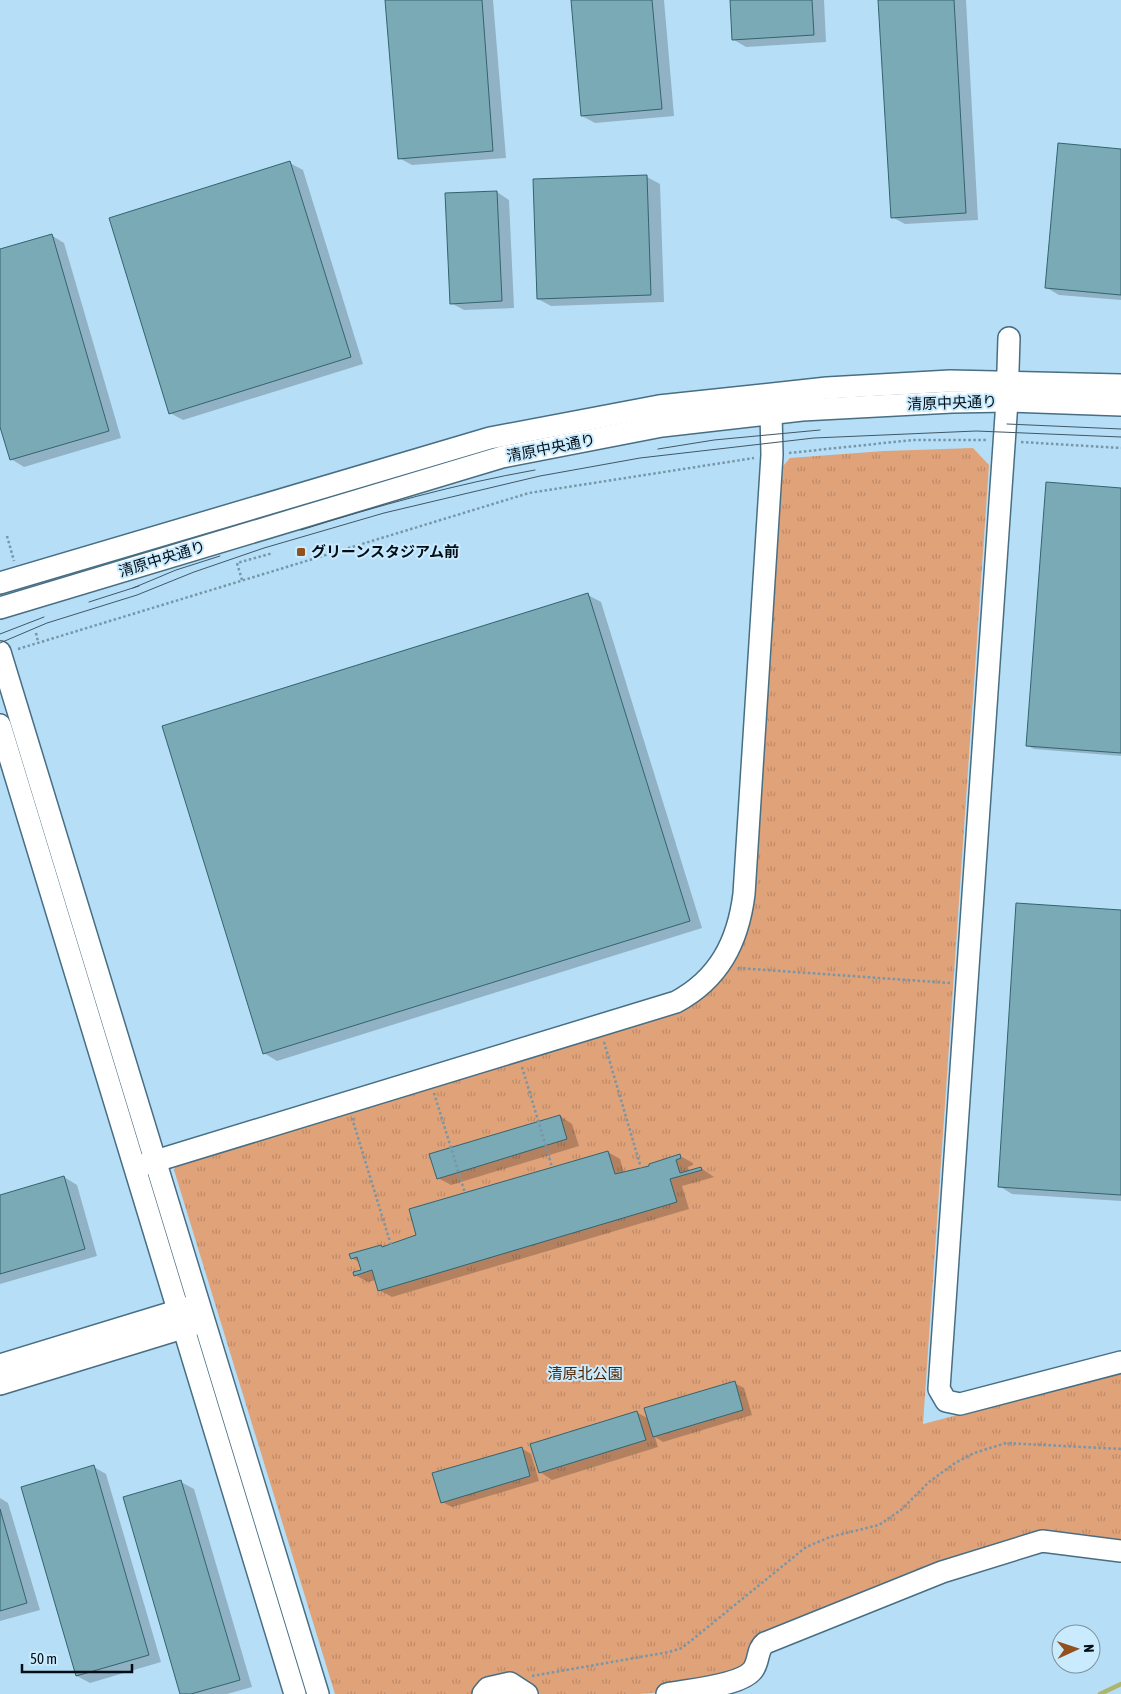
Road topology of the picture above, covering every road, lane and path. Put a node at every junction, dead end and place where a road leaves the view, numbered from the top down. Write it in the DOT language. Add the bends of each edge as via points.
graph roads {
  1 [pos="1009,338"];
  2 [pos="1121,386"];
  3 [pos="1008,391"];
  4 [pos="1121,406"];
  5 [pos="771,412"];
  6 [pos="1004,441"];
  7 [pos="1121,448"];
  8 [pos="785,454"];
  9 [pos="760,457"];
  10 [pos="7,536"];
  11 [pos="274,553"];
  12 [pos="17,570"];
  13 [pos="242,580"];
  14 [pos="0,583"];
  15 [pos="0,608"];
  16 [pos="36,633"];
  17 [pos="38,642"];
  18 [pos="7,651"];
  19 [pos="0,725"];
  20 [pos="729,967"];
  21 [pos="956,983"];
  22 [pos="601,1034"];
  23 [pos="519,1058"];
  24 [pos="431,1085"];
  25 [pos="350,1110"];
  26 [pos="146,1164"];
  27 [pos="552,1167"];
  28 [pos="641,1168"];
  29 [pos="464,1193"];
  30 [pos="391,1245"];
  31 [pos="192,1316"];
  32 [pos="1121,1362"];
  33 [pos="0,1365"];
  34 [pos="0,1384"];
  35 [pos="1121,1449"];
  36 [pos="1121,1551"];
  37 [pos="518,1689"];
  38 [pos="295,1694"];
  39 [pos="318,1694"];
  40 [pos="483,1694"];
  41 [pos="667,1694"];
  1 -- 3 [label="street"];
  2 -- 3 [label="street, 清原中央通り"];
  3 -- 4 [label="street, 清原中央通り"];
  3 -- 5 [label="street, 清原中央通り" via="943,402"];
  3 -- 6 [label="street"];
  3 -- 14 [label="street, 清原中央通り" via="950,380 768,393 659,406 490,438"];
  5 -- 15 [label="street, 清原中央通り" via="662,426 502,457"];
  5 -- 26 [label="street" via="772,456 744,894 736,935 716,971 697,989 676,1002"];
  6 -- 7 [label="path"];
  6 -- 8 [label="path" via="913,440"];
  6 -- 32 [label="street" via="940,1390 946,1401 960,1404"];
  9 -- 13 [label="path" via="529,493"];
  10 -- 12 [label="path"];
  11 -- 13 [label="path" via="237,563"];
  13 -- 17 [label="path"];
  16 -- 17 [label="path"];
  17 -- 18 [label="path"];
  18 -- 26 [label="street"];
  19 -- 26 [label="street"];
  20 -- 21 [label="path"];
  22 -- 28 [label="path"];
  23 -- 27 [label="path"];
  24 -- 29 [label="path"];
  25 -- 30 [label="path"];
  26 -- 31 [label="street"];
  31 -- 33 [label="street"];
  31 -- 34 [label="street"];
  31 -- 38 [label="street"];
  31 -- 39 [label="street"];
  35 -- 37 [label="path" via="1006,1443 974,1453 929,1482 901,1510 879,1525 830,1537 806,1547 682,1648 519,1678"];
  36 -- 41 [label="street" via="1042,1541 942,1572 765,1643 759,1650 756,1664 746,1676"];
  37 -- 40 [label="street" via="488,1688"];
}
